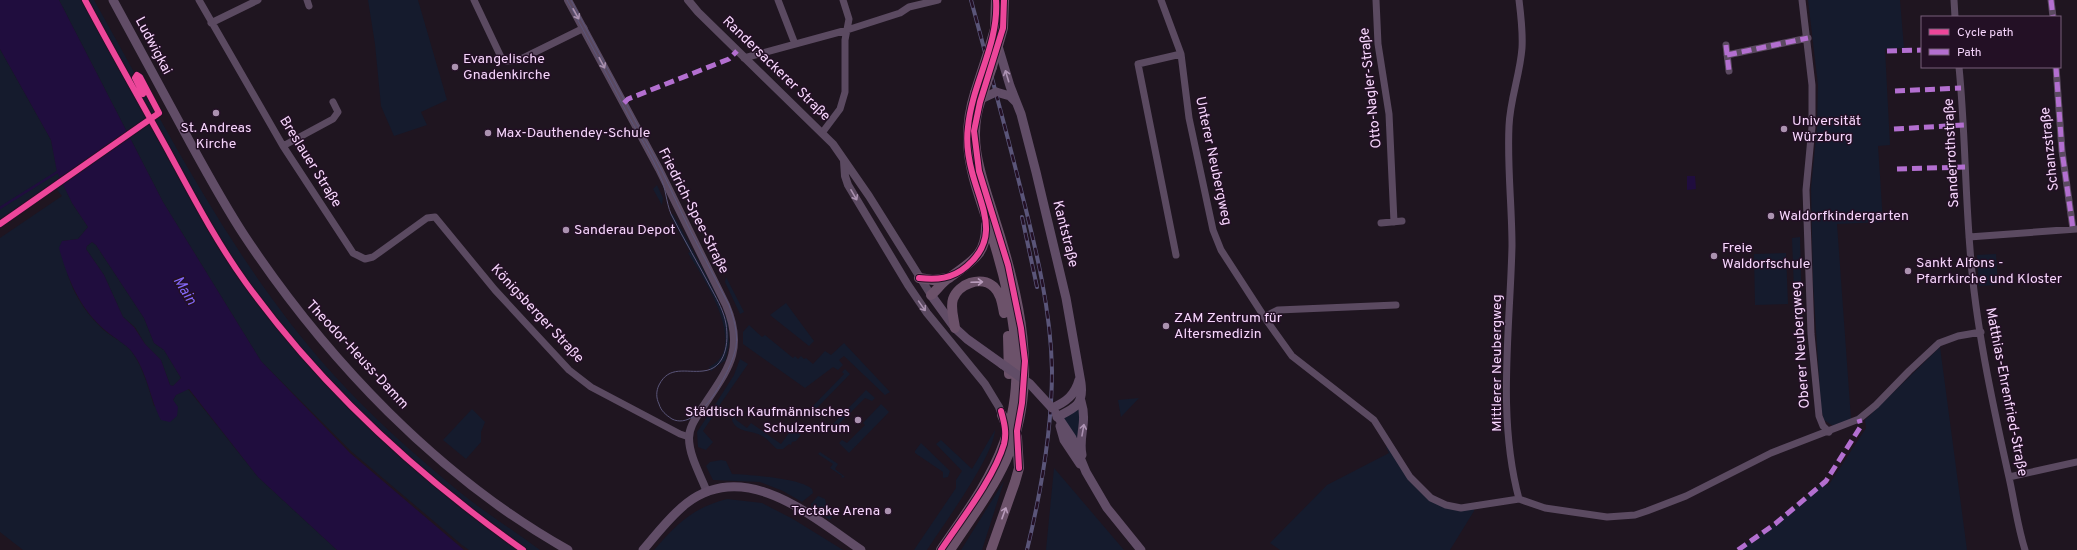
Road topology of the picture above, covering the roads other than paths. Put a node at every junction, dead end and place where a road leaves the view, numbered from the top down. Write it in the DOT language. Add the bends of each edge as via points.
graph roads {
  1 [pos="113,0"];
  2 [pos="199,0"];
  3 [pos="258,0"];
  4 [pos="474,0"];
  5 [pos="568,0"];
  6 [pos="688,0"];
  7 [pos="778,0"];
  8 [pos="843,0"];
  9 [pos="939,0"];
  10 [pos="944,0"];
  11 [pos="996,0"];
  12 [pos="1004,0"];
  13 [pos="1161,0"];
  14 [pos="1376,0"];
  15 [pos="1520,0"];
  16 [pos="1802,0"];
  17 [pos="1954,0"];
  18 [pos="2051,0"];
  19 [pos="908,3"];
  20 [pos="1955,16"];
  21 [pos="2052,16"];
  22 [pos="211,23"];
  23 [pos="584,28"];
  24 [pos="847,30"];
  25 [pos="1808,38"];
  26 [pos="795,44"];
  27 [pos="1726,45"];
  28 [pos="998,46"];
  29 [pos="1181,54"];
  30 [pos="1727,55"];
  31 [pos="744,58"];
  32 [pos="1959,68"];
  33 [pos="2056,68"];
  34 [pos="1729,71"];
  35 [pos="979,98"];
  36 [pos="333,102"];
  37 [pos="170,105"];
  38 [pos="1018,105"];
  39 [pos="822,134"];
  40 [pos="283,146"];
  41 [pos="844,158"];
  42 [pos="435,217"];
  43 [pos="986,217"];
  44 [pos="1402,221"];
  45 [pos="1394,222"];
  46 [pos="1381,223"];
  47 [pos="2075,229"];
  48 [pos="1969,237"];
  49 [pos="1176,255"];
  50 [pos="919,278"];
  51 [pos="948,278"];
  52 [pos="931,295"];
  53 [pos="1396,305"];
  54 [pos="1264,317"];
  55 [pos="955,328"];
  56 [pos="1981,332"];
  57 [pos="1079,372"];
  58 [pos="1081,401"];
  59 [pos="1052,408"];
  60 [pos="1004,418"];
  61 [pos="1057,418"];
  62 [pos="1017,431"];
  63 [pos="1829,432"];
  64 [pos="689,437"];
  65 [pos="1004,444"];
  66 [pos="2077,462"];
  67 [pos="1084,465"];
  68 [pos="2009,476"];
  69 [pos="707,492"];
  70 [pos="1519,499"];
  71 [pos="961,526"];
  72 [pos="568,550"];
  73 [pos="643,550"];
  74 [pos="862,550"];
  75 [pos="941,550"];
  76 [pos="950,550"];
  77 [pos="991,550"];
  78 [pos="1141,550"];
  79 [pos="2025,550"];
  1 -- 37 [label="main road, Ludwigkai"];
  2 -- 22 [label="street, Breslauer Straße"];
  3 -- 22 [label="street"];
  4 -- 23 [label="street" via="501,57 507,61 519,60"];
  5 -- 23 [label="street, Friedrich-Spee-Straße, one-way"];
  6 -- 31 [label="street, Randersackerer Straße"];
  7 -- 26 [label="street"];
  8 -- 24 [label="street" via="849,20"];
  9 -- 10 [label="street"];
  9 -- 19 [label="street"];
  11 -- 35 [label="main road, bridge" via="995,29"];
  12 -- 28 [label="main road, Kantstraße" via="1005,15"];
  13 -- 29 [label="street, Unterer Neubergweg"];
  14 -- 45 [label="street, Otto-Nagler-Straße" via="1378,44 1389,114"];
  15 -- 70 [label="street, Mittlerer Neubergweg" via="1522,48 1511,104 1508,137 1512,247 1507,378 1508,432"];
  16 -- 25 [label="street, Oberer Neubergweg"];
  17 -- 20 [label="street"];
  18 -- 21 [label="street"];
  19 -- 24 [label="street" via="900,13"];
  22 -- 40 [label="street, Breslauer Straße"];
  23 -- 64 [label="street, Friedrich-Spee-Straße, one-way" via="726,305 734,326 735,345 732,359 694,421"];
  24 -- 26 [label="street"];
  24 -- 39 [label="street" via="845,92 840,109"];
  25 -- 30 [label="street"];
  25 -- 63 [label="street, Oberer Neubergweg" via="1812,127 1806,190 1811,334 1819,416"];
  26 -- 31 [label="street"];
  27 -- 30 [label="street"];
  28 -- 35 [label="main road, bridge"];
  38 -- 28 [label="main road, Kantstraße, one-way"];
  29 -- 49 [label="street" via="1138,64"];
  29 -- 54 [label="street, Unterer Neubergweg" via="1189,118 1213,230 1221,250"];
  30 -- 34 [label="street"];
  31 -- 39 [label="street, Randersackerer Straße"];
  32 -- 48 [label="street, Sanderrothstraße" via="1966,150"];
  33 -- 47 [label="street, Schanzstraße" via="2062,151"];
  35 -- 38 [label="main road, bridge" via="996,92 1010,96"];
  35 -- 43 [label="main road" via="969,115 967,149 971,171"];
  35 -- 62 [label="main road" via="974,131 979,171 1008,265 1025,361"];
  36 -- 40 [label="street" via="338,112 333,119"];
  37 -- 72 [label="main road, Theodor-Heuss-Damm" via="244,235 295,309 342,363 433,452 504,510"];
  38 -- 57 [label="main road, Kantstraße" via="1066,298"];
  39 -- 41 [label="street, Randersackerer Straße"];
  40 -- 42 [label="street, Breslauer Straße" via="334,226 357,256 365,259 373,257 427,218"];
  41 -- 50 [label="street, Randersackerer Straße"];
  41 -- 60 [label="street, one-way" via="848,185 899,272 927,313 985,384"];
  42 -- 64 [label="street, Königsberger Straße" via="495,290 569,370 591,387"];
  43 -- 51 [label="main road" via="986,237 978,254 962,270"];
  43 -- 65 [label="main road" via="1004,278 1016,356 1016,393"];
  44 -- 45 [label="street"];
  45 -- 46 [label="street"];
  47 -- 48 [label="street"];
  48 -- 56 [label="street, Matthias-Ehrenfried-Straße"];
  50 -- 51 [label="main road"];
  50 -- 52 [label="street, Randersackerer Straße"];
  51 -- 52 [label="main road"];
  52 -- 55 [label="main road, Randersackerer Straße"];
  53 -- 54 [label="street" via="1278,310"];
  54 -- 70 [label="street, Unterer Neubergweg" via="1292,356 1374,420 1410,476 1431,498 1461,508"];
  55 -- 59 [label="main road, Randersackerer Straße, bridge" via="1030,384"];
  55 -- 60 [label="main road, one-way" via="952,306 956,292 968,283 986,282 993,286 999,293 1008,341 1009,395"];
  56 -- 63 [label="street" via="1939,343 1870,410 1858,419"];
  56 -- 68 [label="street, Matthias-Ehrenfried-Straße"];
  57 -- 58 [label="main road, Kantstraße"];
  57 -- 59 [label="main road, Kantstraße" via="1076,389 1071,397 1065,403"];
  58 -- 61 [label="main road" via="1069,412"];
  67 -- 58 [label="main road, Kantstraße, one-way" via="1081,449 1085,416"];
  59 -- 61 [label="main road, Randersackerer Straße"];
  60 -- 65 [label="main road"];
  61 -- 67 [label="main road, Randersackerer Straße" via="1072,438"];
  62 -- 71 [label="main road" via="1005,461"];
  77 -- 62 [label="main road, one-way" via="1019,468"];
  63 -- 70 [label="street" via="1771,453 1686,496 1635,515 1607,517 1577,514 1545,508"];
  64 -- 69 [label="street" via="690,447"];
  65 -- 71 [label="main road"];
  66 -- 68 [label="street"];
  67 -- 78 [label="main road, Randersackerer Straße" via="1107,508"];
  68 -- 79 [label="street, Matthias-Ehrenfried-Straße"];
  69 -- 73 [label="main road" via="688,502 678,511"];
  69 -- 74 [label="main road" via="743,487 763,490 801,510"];
  71 -- 75 [label="main road"];
  71 -- 76 [label="main road"];
}
